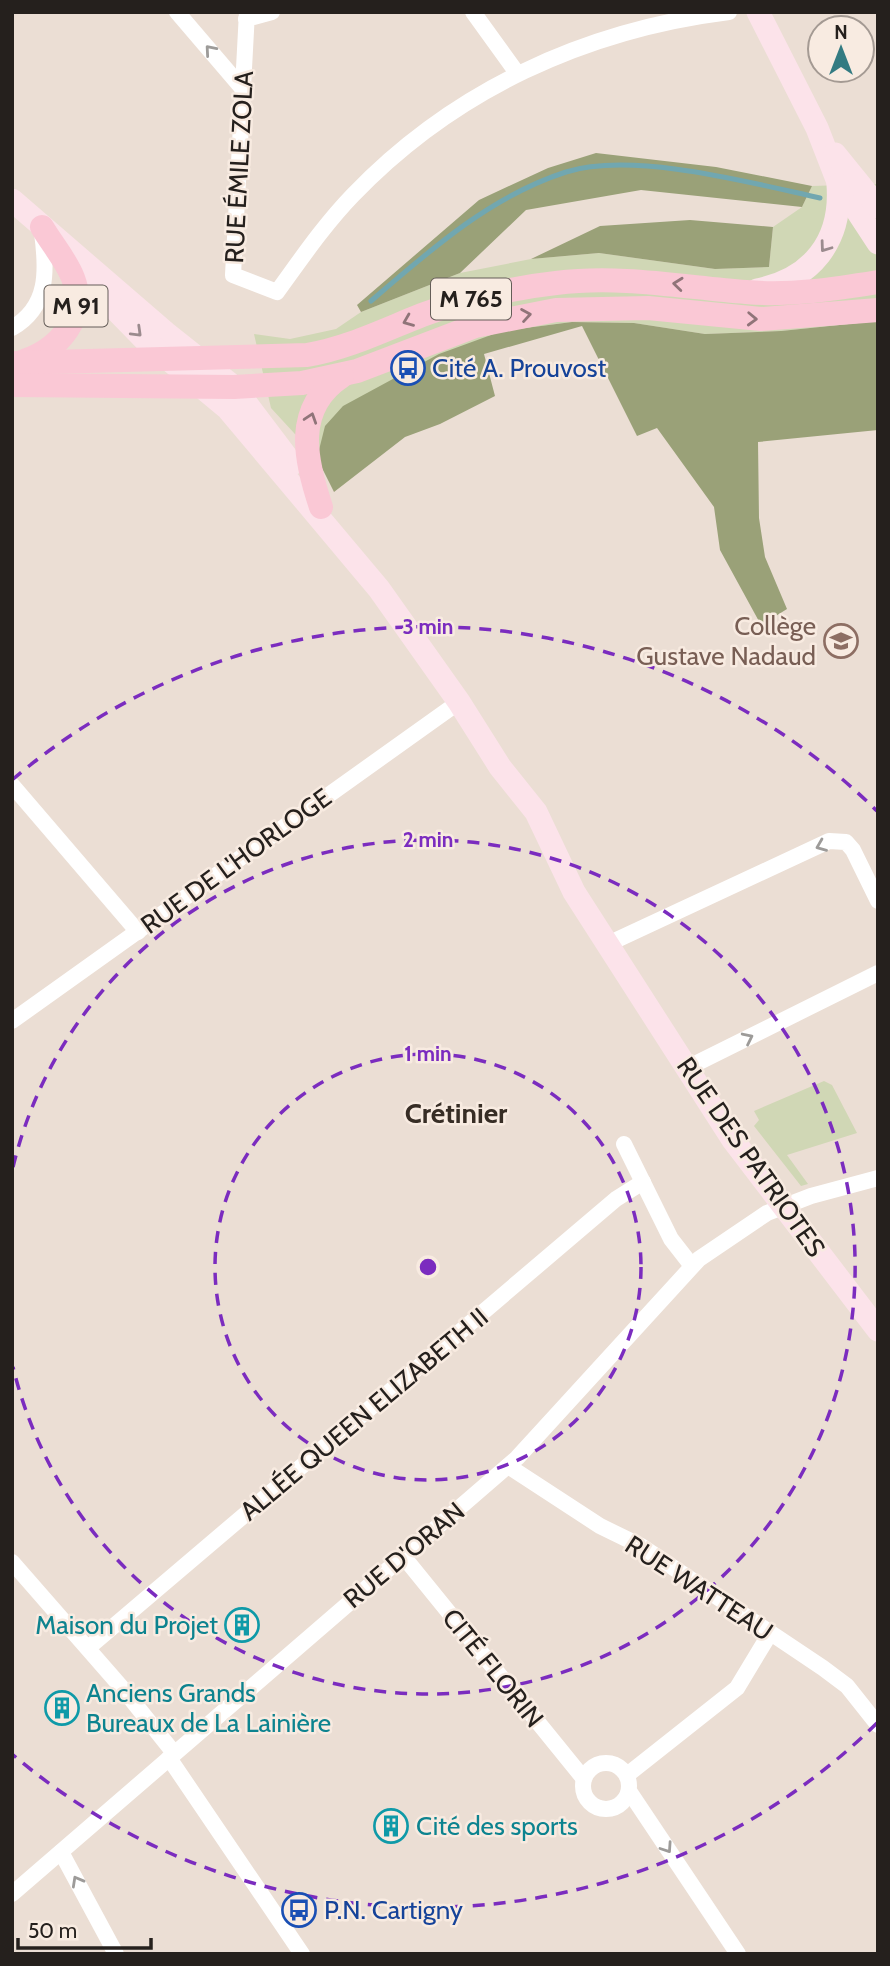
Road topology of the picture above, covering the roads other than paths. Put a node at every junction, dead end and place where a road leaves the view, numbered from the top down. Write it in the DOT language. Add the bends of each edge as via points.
graph roads {
  1 [pos="177,12"];
  2 [pos="272,12"];
  3 [pos="472,12"];
  4 [pos="729,12"];
  5 [pos="758,12"];
  6 [pos="247,16"];
  7 [pos="517,72"];
  8 [pos="242,88"];
  9 [pos="817,128"];
  10 [pos="838,182"];
  11 [pos="12,201"];
  12 [pos="878,208"];
  13 [pos="42,227"];
  14 [pos="878,243"];
  15 [pos="878,282"];
  16 [pos="746,292"];
  17 [pos="878,310"];
  18 [pos="12,328"];
  19 [pos="204,360"];
  20 [pos="169,361"];
  21 [pos="13,368"];
  22 [pos="345,374"];
  23 [pos="202,386"];
  24 [pos="234,387"];
  25 [pos="321,507"];
  26 [pos="345,547"];
  27 [pos="459,702"];
  28 [pos="12,785"];
  29 [pos="878,901"];
  30 [pos="138,932"];
  31 [pos="610,943"];
  32 [pos="878,972"];
  33 [pos="12,1021"];
  34 [pos="687,1068"];
  35 [pos="625,1144"];
  36 [pos="878,1178"];
  37 [pos="643,1182"];
  38 [pos="784,1206"];
  39 [pos="692,1266"];
  40 [pos="878,1330"];
  41 [pos="508,1466"];
  42 [pos="403,1556"];
  43 [pos="12,1562"];
  44 [pos="769,1634"];
  45 [pos="88,1648"];
  46 [pos="878,1725"];
  47 [pos="172,1756"];
  48 [pos="584,1779"];
  49 [pos="628,1783"];
  50 [pos="61,1852"];
  51 [pos="12,1894"];
  52 [pos="116,1954"];
  53 [pos="302,1954"];
  54 [pos="738,1954"];
  8 -- 1 [label="street, one-way"];
  2 -- 6 [label="street"];
  3 -- 7 [label="street"];
  4 -- 7 [label="street" via="605,37"];
  5 -- 9 [label="street"];
  6 -- 8 [label="street, RUE ÉMILE ZOLA"];
  7 -- 8 [label="street, RUE ÉMILE ZOLA" via="445,116 374,174 331,220 277,292 233,275"];
  9 -- 10 [label="street"];
  9 -- 12 [label="street"];
  10 -- 14 [label="street"];
  10 -- 16 [label="street, one-way" via="837,220 828,245 792,277"];
  11 -- 13 [label="street, RUE DES PATRIOTES / M 91"];
  13 -- 18 [label="street" via="44,288 36,307"];
  13 -- 19 [label="street, RUE DES PATRIOTES / M 91"];
  13 -- 20 [label="street, RUE DES PATRIOTES / M 91, one-way" via="97,294"];
  13 -- 21 [label="main road, M 91" via="73,277 74,317 66,334 51,348"];
  15 -- 16 [label="main road, M 765" via="813,291"];
  16 -- 19 [label="main road, M 765, one-way" via="631,280 559,282 452,305 324,352"];
  22 -- 17 [label="main road, M 765, one-way" via="461,330 545,312 648,308 761,319"];
  19 -- 20 [label="main road, M 765"];
  19 -- 23 [label="street" via="198,370"];
  19 -- 24 [label="street, RUE DES PATRIOTES / M 91"];
  20 -- 21 [label="main road, M 765"];
  20 -- 23 [label="street, RUE DES PATRIOTES / M 91"];
  21 -- 23 [label="main road, M 765"];
  22 -- 24 [label="main road, M 765" via="302,383"];
  25 -- 22 [label="main road, M 91, one-way" via="307,462 308,423 319,397"];
  23 -- 24 [label="main road, M 765"];
  23 -- 26 [label="street, RUE DES PATRIOTES / M 91" via="228,409"];
  24 -- 25 [label="street, RUE DES PATRIOTES / M 91"];
  25 -- 26 [label="street, RUE DES PATRIOTES / M 91"];
  26 -- 27 [label="street, RUE DES PATRIOTES / M 91"];
  27 -- 30 [label="street, RUE DE L'HORLOGE"];
  27 -- 31 [label="street, RUE DES PATRIOTES / M 91" via="500,767 536,812 561,868"];
  28 -- 30 [label="street"];
  29 -- 31 [label="street, one-way" via="853,850 846,842 829,841"];
  30 -- 33 [label="street, RUE DE L'HORLOGE"];
  31 -- 34 [label="street, RUE DES PATRIOTES / M 91"];
  34 -- 32 [label="street, one-way"];
  34 -- 38 [label="street, RUE DES PATRIOTES / M 91" via="733,1140"];
  35 -- 37 [label="street"];
  36 -- 38 [label="street, RUE D'ORAN"];
  37 -- 39 [label="street" via="671,1239"];
  37 -- 45 [label="street, ALLÉE QUEEN ELIZABETH II" via="616,1199"];
  38 -- 39 [label="street, RUE D'ORAN" via="755,1220"];
  38 -- 40 [label="street, RUE DES PATRIOTES / M 91"];
  39 -- 41 [label="street, RUE D'ORAN"];
  41 -- 42 [label="street, RUE D'ORAN"];
  41 -- 44 [label="street, RUE WATTEAU" via="600,1526 641,1546"];
  42 -- 47 [label="street, RUE D'ORAN"];
  42 -- 48 [label="street, CITÉ FLORIN"];
  43 -- 45 [label="street"];
  44 -- 46 [label="street, RUE WATTEAU" via="847,1686"];
  44 -- 49 [label="street" via="737,1688"];
  45 -- 47 [label="street"];
  47 -- 50 [label="street, RUE D'ORAN"];
  47 -- 53 [label="street"];
  48 -- 49 [label="street" via="600,1763 618,1765"];
  48 -- 49 [label="street" via="584,1794 600,1808 616,1807"];
  49 -- 54 [label="street, one-way"];
  50 -- 51 [label="street, RUE D'ORAN"];
  52 -- 50 [label="street, one-way"];
}
